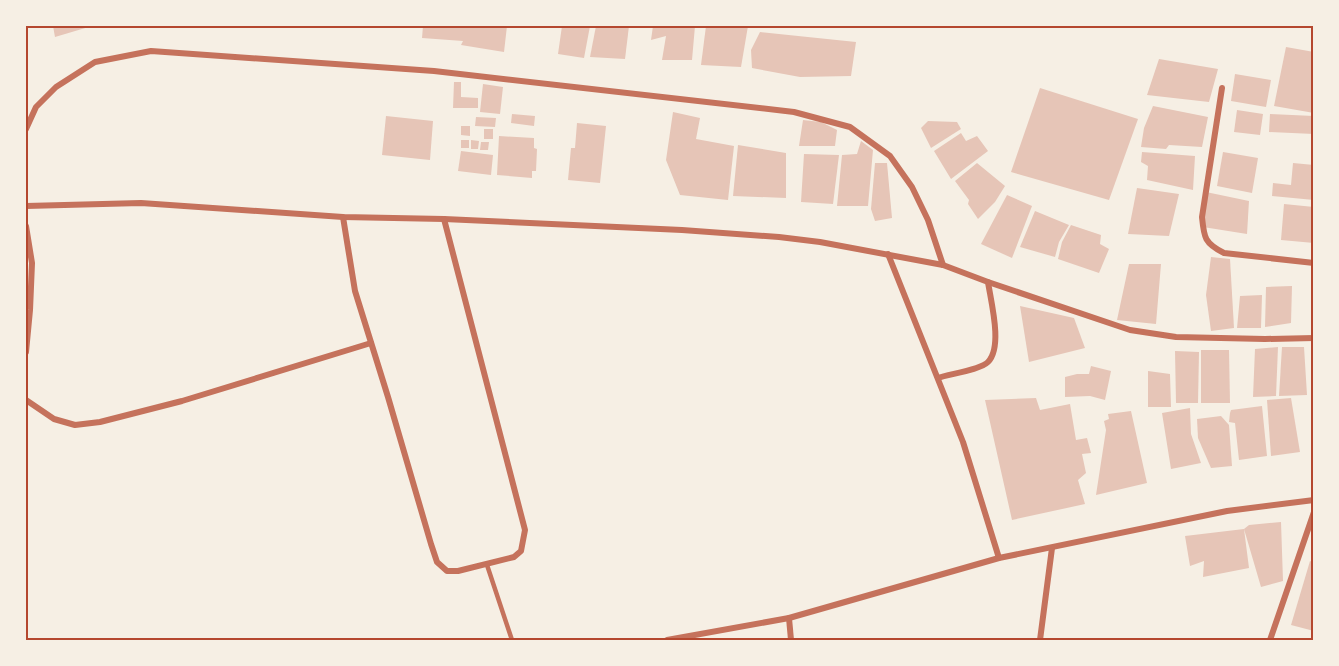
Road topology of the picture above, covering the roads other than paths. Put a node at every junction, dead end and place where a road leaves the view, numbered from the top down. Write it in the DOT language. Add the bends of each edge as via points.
graph roads {
  1 [pos="1222,88"];
  2 [pos="26,129"];
  3 [pos="26,206"];
  4 [pos="343,216"];
  5 [pos="444,219"];
  6 [pos="26,226"];
  7 [pos="888,254"];
  8 [pos="1314,262"];
  9 [pos="942,265"];
  10 [pos="988,282"];
  11 [pos="1314,338"];
  12 [pos="371,343"];
  13 [pos="26,352"];
  14 [pos="938,378"];
  15 [pos="26,400"];
  16 [pos="1314,500"];
  17 [pos="1314,512"];
  18 [pos="1052,548"];
  19 [pos="999,558"];
  20 [pos="488,565"];
  21 [pos="789,618"];
  22 [pos="512,640"];
  23 [pos="667,640"];
  24 [pos="791,640"];
  25 [pos="1040,640"];
  26 [pos="1270,640"];
  1 -- 8 [label="street" via="1202,217 1204,237 1224,253"];
  2 -- 9 [label="street" via="36,107 56,87 95,62 151,51 434,71 794,112 850,127 890,156 912,186"];
  3 -- 4 [label="street" via="141,203"];
  4 -- 5 [label="street"];
  4 -- 12 [label="street" via="355,291"];
  5 -- 7 [label="street" via="779,237"];
  5 -- 20 [label="street" via="525,530 521,551"];
  6 -- 13 [label="street" via="32,263"];
  7 -- 9 [label="street"];
  7 -- 14 [label="street"];
  9 -- 10 [label="street"];
  10 -- 11 [label="street" via="1130,330 1176,337"];
  10 -- 14 [label="street" via="996,346 988,362"];
  12 -- 15 [label="street" via="100,422 75,424 54,419"];
  12 -- 20 [label="street" via="437,562 447,571"];
  14 -- 19 [label="street" via="963,442"];
  16 -- 18 [label="street" via="1227,511"];
  17 -- 26 [label="street"];
  18 -- 19 [label="street"];
  18 -- 25 [label="street"];
  19 -- 21 [label="street"];
  20 -- 22 [label="lane"];
  21 -- 23 [label="street"];
  21 -- 24 [label="street"];
}
